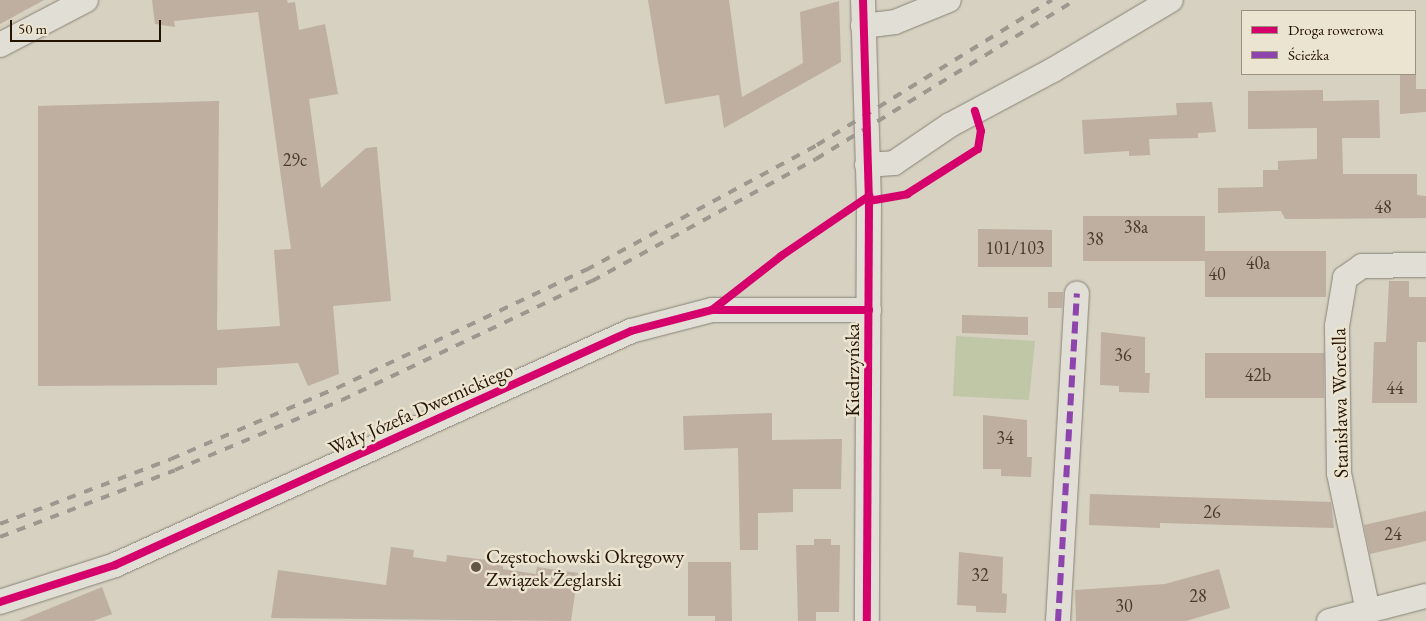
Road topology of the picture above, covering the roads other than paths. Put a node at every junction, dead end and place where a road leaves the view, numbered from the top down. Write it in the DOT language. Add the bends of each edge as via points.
graph roads {
  1 [pos="86,0"];
  2 [pos="863,0"];
  3 [pos="950,0"];
  4 [pos="1171,0"];
  5 [pos="863,26"];
  6 [pos="0,45"];
  7 [pos="867,165"];
  8 [pos="1426,265"];
  9 [pos="1077,294"];
  10 [pos="869,310"];
  11 [pos="1426,596"];
  12 [pos="0,602"];
  13 [pos="1368,611"];
  14 [pos="867,621"];
  15 [pos="1058,621"];
  16 [pos="1329,621"];
  1 -- 6 [label="street"];
  2 -- 5 [label="street, Kiedrzyńska"];
  3 -- 5 [label="street" via="895,22"];
  4 -- 7 [label="street" via="1053,70 950,125 894,163"];
  5 -- 7 [label="street, Kiedrzyńska"];
  7 -- 10 [label="street, Kiedrzyńska"];
  8 -- 13 [label="street, Stanisława Worcella" via="1362,266 1345,278 1337,326 1339,473"];
  9 -- 15 [label="street"];
  10 -- 12 [label="street, Wały Józefa Dwernickiego" via="712,310 630,331 115,565"];
  10 -- 14 [label="street, Kiedrzyńska"];
  11 -- 13 [label="street"];
  13 -- 16 [label="street"];
}
